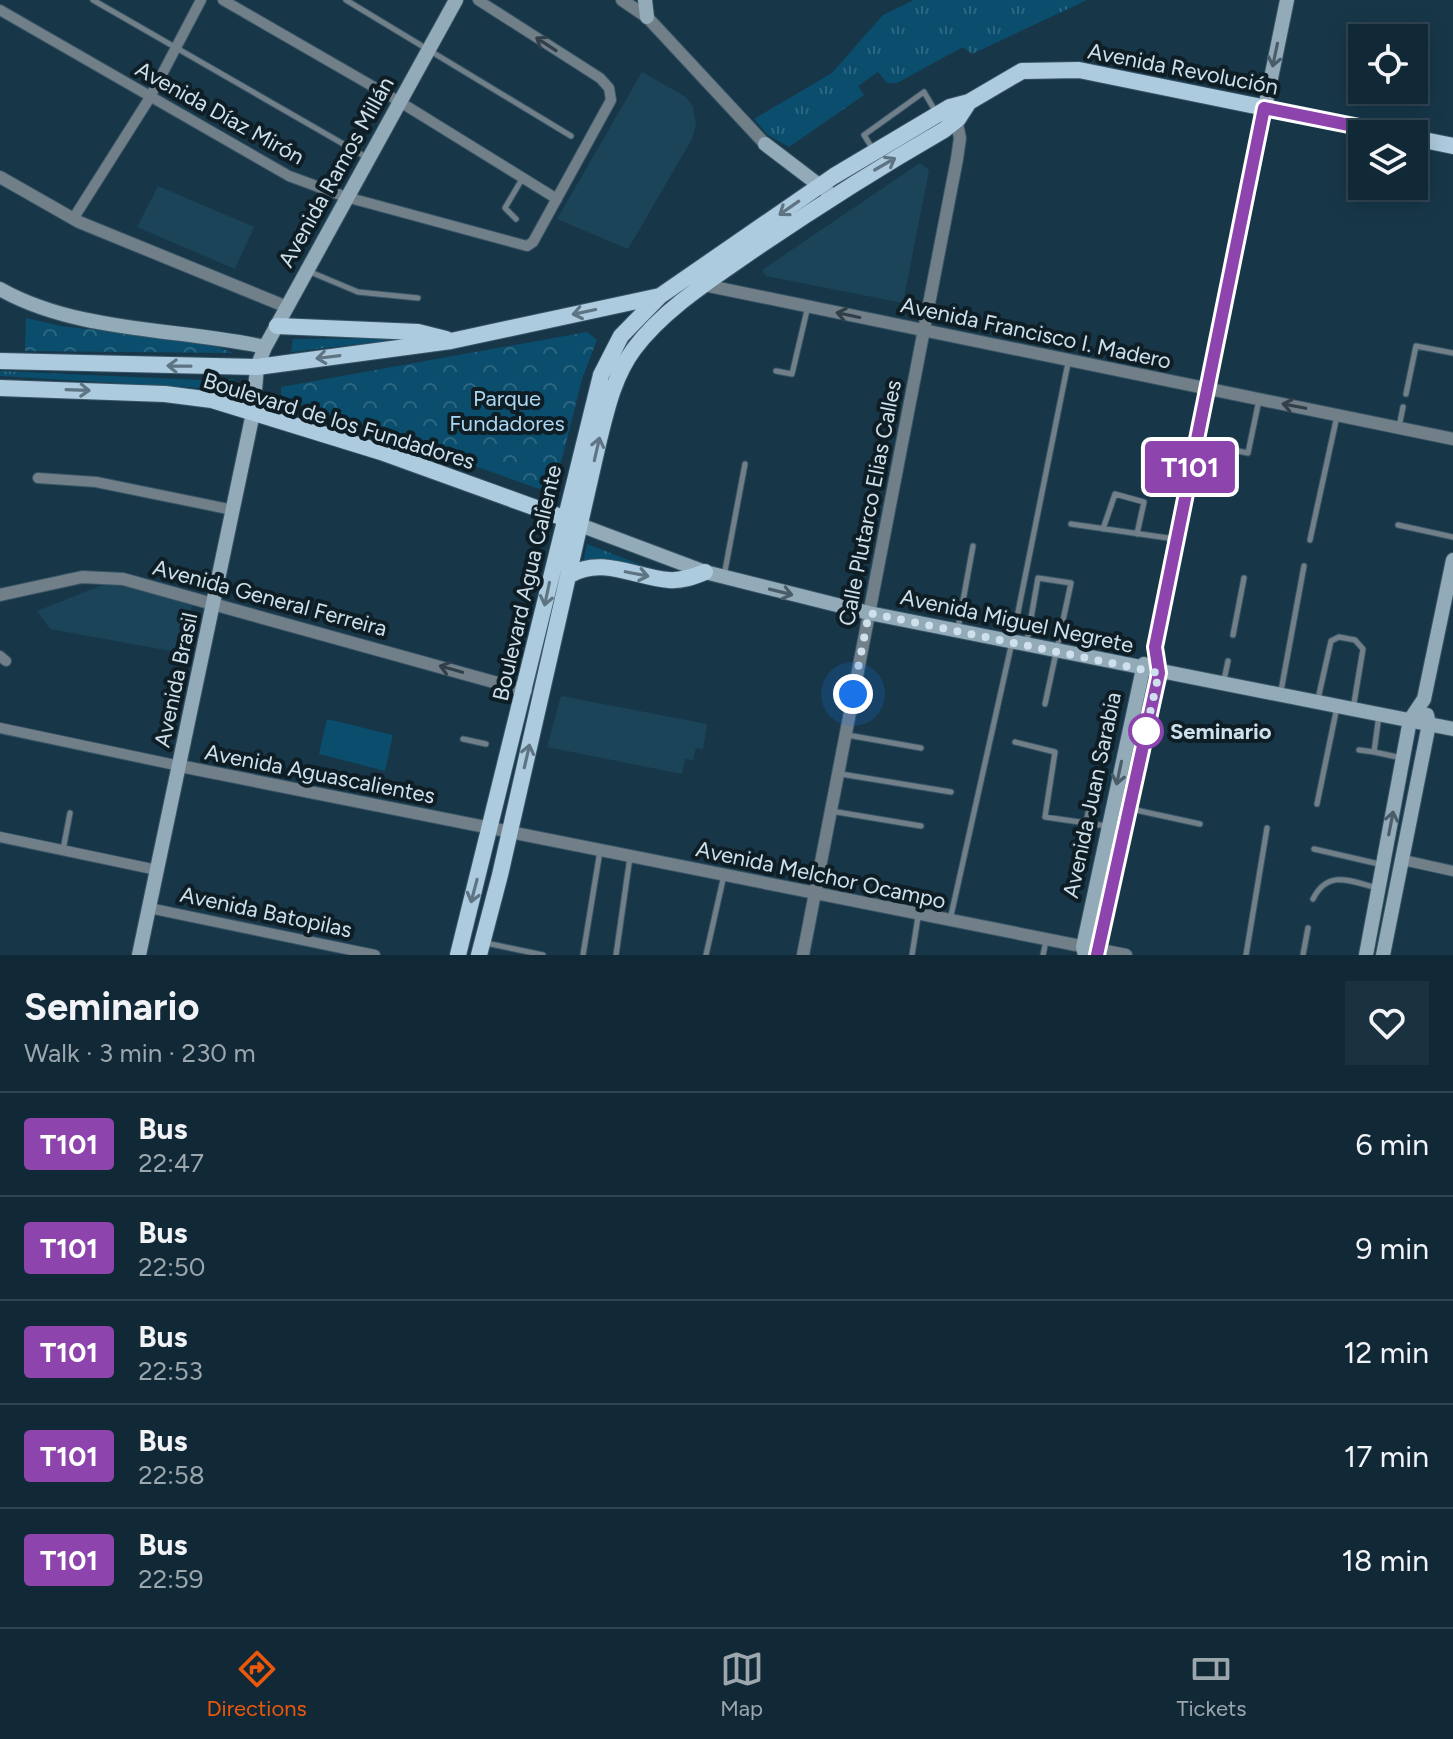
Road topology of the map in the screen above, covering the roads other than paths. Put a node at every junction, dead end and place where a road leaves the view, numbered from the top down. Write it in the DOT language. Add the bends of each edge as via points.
graph roads {
  1 [pos="93,0"];
  2 [pos="201,0"];
  3 [pos="223,0"];
  4 [pos="346,0"];
  5 [pos="456,0"];
  6 [pos="478,0"];
  7 [pos="622,0"];
  8 [pos="645,0"];
  9 [pos="1287,0"];
  10 [pos="0,10"];
  11 [pos="647,17"];
  12 [pos="175,48"];
  13 [pos="429,49"];
  14 [pos="149,99"];
  15 [pos="400,102"];
  16 [pos="1264,108"];
  17 [pos="948,114"];
  18 [pos="1348,125"];
  19 [pos="571,136"];
  20 [pos="1428,141"];
  21 [pos="765,144"];
  22 [pos="1453,146"];
  23 [pos="874,152"];
  24 [pos="367,158"];
  25 [pos="0,177"];
  26 [pos="522,179"];
  27 [pos="826,191"];
  28 [pos="346,197"];
  29 [pos="557,199"];
  30 [pos="73,219"];
  31 [pos="516,219"];
  32 [pos="307,270"];
  33 [pos="704,285"];
  34 [pos="0,289"];
  35 [pos="660,296"];
  36 [pos="418,298"];
  37 [pos="808,306"];
  38 [pos="287,307"];
  39 [pos="277,326"];
  40 [pos="924,330"];
  41 [pos="451,341"];
  42 [pos="265,347"];
  43 [pos="1453,353"];
  44 [pos="1068,360"];
  45 [pos="0,361"];
  46 [pos="257,367"];
  47 [pos="776,371"];
  48 [pos="0,388"];
  49 [pos="1206,388"];
  50 [pos="1406,394"];
  51 [pos="1259,399"];
  52 [pos="1403,407"];
  53 [pos="253,413"];
  54 [pos="1337,415"];
  55 [pos="1398,428"];
  56 [pos="1453,439"];
  57 [pos="1195,443"];
  58 [pos="745,464"];
  59 [pos="38,478"];
  60 [pos="233,510"];
  61 [pos="564,518"];
  62 [pos="1071,524"];
  63 [pos="580,525"];
  64 [pos="1398,525"];
  65 [pos="1103,529"];
  66 [pos="1137,534"];
  67 [pos="1453,537"];
  68 [pos="1176,539"];
  69 [pos="1310,540"];
  70 [pos="973,546"];
  71 [pos="1453,560"];
  72 [pos="1304,566"];
  73 [pos="705,572"];
  74 [pos="570,575"];
  75 [pos="724,577"];
  76 [pos="1244,578"];
  77 [pos="0,595"];
  78 [pos="215,602"];
  79 [pos="869,613"];
  80 [pos="957,631"];
  81 [pos="1233,635"];
  82 [pos="1019,644"];
  83 [pos="1155,647"];
  84 [pos="1058,652"];
  85 [pos="1228,661"];
  86 [pos="1140,669"];
  87 [pos="1159,673"];
  88 [pos="1223,685"];
  89 [pos="526,691"];
  90 [pos="1280,696"];
  91 [pos="1424,699"];
  92 [pos="1317,703"];
  93 [pos="1045,704"];
  94 [pos="1337,707"];
  95 [pos="1353,710"];
  96 [pos="1380,714"];
  97 [pos="1410,720"];
  98 [pos="1429,724"];
  99 [pos="0,728"];
  100 [pos="1453,729"];
  101 [pos="845,735"];
  102 [pos="463,739"];
  103 [pos="1015,742"];
  104 [pos="486,744"];
  105 [pos="921,748"];
  106 [pos="1359,750"];
  107 [pos="1374,752"];
  108 [pos="1403,759"];
  109 [pos="180,766"];
  110 [pos="838,774"];
  111 [pos="1093,788"];
  112 [pos="951,792"];
  113 [pos="1317,804"];
  114 [pos="1130,809"];
  115 [pos="831,810"];
  116 [pos="70,813"];
  117 [pos="1086,823"];
  118 [pos="1200,824"];
  119 [pos="921,826"];
  120 [pos="1108,827"];
  121 [pos="491,828"];
  122 [pos="1267,828"];
  123 [pos="509,832"];
  124 [pos="0,837"];
  125 [pos="1314,849"];
  126 [pos="63,850"];
  127 [pos="600,850"];
  128 [pos="630,856"];
  129 [pos="1403,860"];
  130 [pos="1383,864"];
  131 [pos="157,870"];
  132 [pos="1453,871"];
  133 [pos="724,875"];
  134 [pos="1378,888"];
  135 [pos="815,893"];
  136 [pos="1313,899"];
  137 [pos="149,908"];
  138 [pos="919,915"];
  139 [pos="950,921"];
  140 [pos="1308,928"];
  141 [pos="1046,940"];
  142 [pos="480,949"];
  143 [pos="1084,951"];
  144 [pos="1099,953"];
  145 [pos="139,955"];
  146 [pos="375,955"];
  147 [pos="458,955"];
  148 [pos="543,955"];
  149 [pos="583,955"];
  150 [pos="616,955"];
  151 [pos="706,955"];
  152 [pos="803,955"];
  153 [pos="912,955"];
  154 [pos="1043,955"];
  155 [pos="1126,955"];
  156 [pos="1246,955"];
  157 [pos="1303,955"];
  158 [pos="1366,955"];
  159 [pos="1383,955"];
  1 -- 12 [label="lane"];
  2 -- 12 [label="street"];
  3 -- 15 [label="street"];
  4 -- 13 [label="lane"];
  5 -- 13 [label="main road, Avenida Ramos Millán"];
  29 -- 6 [label="street, one-way" via="611,100 609,88"];
  7 -- 11 [label="street"];
  8 -- 11 [label="main road"];
  9 -- 16 [label="main road, Avenida Juan Sarabia, one-way"];
  10 -- 14 [label="street, Avenida Díaz Mirón"];
  11 -- 21 [label="street"];
  12 -- 14 [label="street"];
  12 -- 24 [label="lane"];
  13 -- 15 [label="main road, Avenida Ramos Millán"];
  13 -- 19 [label="lane"];
  14 -- 28 [label="street, Avenida Díaz Mirón" via="289,176"];
  14 -- 30 [label="street"];
  15 -- 24 [label="main road, Avenida Ramos Millán"];
  15 -- 26 [label="street"];
  16 -- 17 [label="main road, Avenida Revolución" via="1079,70 1045,68 1022,71"];
  16 -- 18 [label="main road, Avenida Revolución"];
  16 -- 49 [label="main road, Avenida Juan Sarabia"];
  17 -- 23 [label="main road, Boulevard Agua Caliente"];
  17 -- 23 [label="lane" via="924,92 864,135"];
  27 -- 17 [label="main road, Boulevard Agua Caliente, one-way"];
  17 -- 40 [label="street, Calle Plutarco Elias Calles" via="957,159"];
  20 -- 22 [label="main road"];
  21 -- 27 [label="main road"];
  23 -- 27 [label="main road, Boulevard Agua Caliente"];
  24 -- 28 [label="main road, Avenida Ramos Millán"];
  25 -- 30 [label="street"];
  26 -- 29 [label="street"];
  26 -- 31 [label="lane" via="505,208"];
  27 -- 33 [label="main road, Boulevard Agua Caliente"];
  27 -- 35 [label="main road, Boulevard Agua Caliente, one-way"];
  28 -- 29 [label="street, Avenida Díaz Mirón" via="527,246"];
  28 -- 32 [label="main road, Avenida Ramos Millán"];
  30 -- 38 [label="street"];
  32 -- 36 [label="lane" via="358,292"];
  32 -- 38 [label="main road, Avenida Ramos Millán"];
  33 -- 35 [label="main road, Boulevard de los Fundadores"];
  33 -- 37 [label="street, Avenida Francisco I. Madero"];
  63 -- 33 [label="main road, Boulevard Agua Caliente, one-way" via="622,367 653,329"];
  34 -- 42 [label="main road" via="68,315"];
  35 -- 41 [label="main road, Boulevard de los Fundadores, one-way"];
  35 -- 61 [label="main road, Boulevard Agua Caliente" via="608,357"];
  40 -- 37 [label="street, Avenida Francisco I. Madero, one-way"];
  37 -- 47 [label="lane" via="792,374"];
  38 -- 39 [label="main road, Avenida Ramos Millán"];
  39 -- 41 [label="main road" via="418,332"];
  39 -- 42 [label="main road, Avenida Ramos Millán"];
  40 -- 44 [label="street, Avenida Francisco I. Madero"];
  40 -- 79 [label="street, Calle Plutarco Elias Calles"];
  41 -- 46 [label="main road, Boulevard de los Fundadores, one-way"];
  42 -- 46 [label="main road, Avenida Ramos Millán"];
  43 -- 50 [label="lane" via="1416,346"];
  44 -- 49 [label="street, Avenida Francisco I. Madero"];
  44 -- 82 [label="lane"];
  46 -- 45 [label="main road, Boulevard de los Fundadores, one-way"];
  46 -- 53 [label="main road, Avenida Ramos Millán"];
  48 -- 53 [label="main road, Boulevard de los Fundadores, one-way" via="165,394 212,400"];
  49 -- 51 [label="street, Avenida Francisco I. Madero"];
  49 -- 57 [label="main road, Avenida Juan Sarabia"];
  54 -- 51 [label="street, Avenida Francisco I. Madero, one-way"];
  51 -- 57 [label="lane" via="1248,453"];
  52 -- 55 [label="lane"];
  53 -- 60 [label="main road, Avenida Brasil"];
  53 -- 61 [label="main road, Boulevard de los Fundadores"];
  54 -- 55 [label="street, Avenida Francisco I. Madero"];
  54 -- 69 [label="lane"];
  55 -- 56 [label="street, Avenida Francisco I. Madero"];
  57 -- 68 [label="main road, Avenida Juan Sarabia"];
  58 -- 75 [label="lane"];
  59 -- 60 [label="street" via="96,482"];
  60 -- 78 [label="main road, Avenida Brasil"];
  61 -- 63 [label="main road, Boulevard de los Fundadores"];
  61 -- 89 [label="main road, Boulevard Agua Caliente, one-way"];
  62 -- 65 [label="lane"];
  63 -- 73 [label="main road, Avenida Miguel Negrete"];
  63 -- 74 [label="main road, Boulevard Agua Caliente"];
  64 -- 67 [label="lane"];
  65 -- 66 [label="lane"];
  65 -- 66 [label="lane" via="1115,494 1144,502"];
  66 -- 68 [label="lane"];
  68 -- 83 [label="main road, Avenida Juan Sarabia"];
  70 -- 80 [label="lane"];
  71 -- 91 [label="main road"];
  72 -- 90 [label="lane"];
  74 -- 73 [label="main road, one-way" via="587,567 668,580"];
  73 -- 75 [label="main road, Avenida Miguel Negrete"];
  123 -- 74 [label="main road, Boulevard Agua Caliente, one-way"];
  75 -- 79 [label="main road, Avenida Miguel Negrete, one-way"];
  76 -- 81 [label="lane"];
  77 -- 78 [label="street, Avenida General Ferreira" via="101,576"];
  89 -- 78 [label="street, Avenida General Ferreira, one-way"];
  78 -- 109 [label="main road, Avenida Brasil"];
  79 -- 80 [label="main road, Avenida Miguel Negrete"];
  79 -- 101 [label="street, Calle Plutarco Elias Calles"];
  80 -- 82 [label="main road, Avenida Miguel Negrete"];
  82 -- 84 [label="main road, Avenida Miguel Negrete"];
  82 -- 84 [label="lane" via="1038,578 1071,583"];
  82 -- 139 [label="lane"];
  83 -- 86 [label="main road, Avenida Juan Sarabia"];
  83 -- 87 [label="main road, Avenida Juan Sarabia"];
  84 -- 86 [label="main road, Avenida Miguel Negrete"];
  84 -- 93 [label="lane"];
  85 -- 88 [label="lane"];
  86 -- 87 [label="main road, Avenida Miguel Negrete"];
  86 -- 120 [label="main road, Avenida Juan Sarabia, one-way"];
  87 -- 88 [label="main road, Avenida Miguel Negrete"];
  87 -- 114 [label="main road, Avenida Juan Sarabia"];
  88 -- 90 [label="main road, Avenida Miguel Negrete"];
  89 -- 121 [label="main road, Boulevard Agua Caliente" via="507,749"];
  90 -- 92 [label="main road, Avenida Miguel Negrete"];
  91 -- 97 [label="main road"];
  91 -- 98 [label="main road"];
  92 -- 94 [label="main road, Avenida Miguel Negrete"];
  92 -- 95 [label="lane" via="1331,641 1355,640 1363,649"];
  94 -- 95 [label="main road, Avenida Miguel Negrete"];
  94 -- 113 [label="lane"];
  95 -- 96 [label="main road, Avenida Miguel Negrete"];
  96 -- 97 [label="main road, Avenida Miguel Negrete"];
  96 -- 107 [label="lane"];
  97 -- 98 [label="main road, Avenida Miguel Negrete"];
  97 -- 108 [label="main road"];
  98 -- 100 [label="main road, Avenida Miguel Negrete"];
  98 -- 129 [label="main road"];
  99 -- 109 [label="street, Avenida Aguascalientes"];
  101 -- 105 [label="lane"];
  101 -- 110 [label="street, Calle Plutarco Elias Calles"];
  102 -- 104 [label="lane"];
  103 -- 117 [label="lane" via="1055,752 1043,814"];
  106 -- 107 [label="lane"];
  107 -- 108 [label="lane"];
  130 -- 108 [label="main road, one-way"];
  109 -- 121 [label="street, Avenida Aguascalientes"];
  109 -- 131 [label="main road, Avenida Brasil"];
  110 -- 112 [label="lane"];
  110 -- 115 [label="street, Calle Plutarco Elias Calles"];
  111 -- 117 [label="lane"];
  114 -- 118 [label="lane"];
  114 -- 144 [label="main road, Avenida Juan Sarabia"];
  115 -- 119 [label="lane"];
  115 -- 135 [label="street, Calle Plutarco Elias Calles"];
  116 -- 126 [label="lane"];
  117 -- 120 [label="lane"];
  120 -- 143 [label="main road, Avenida Juan Sarabia"];
  121 -- 123 [label="street, Avenida Aguascalientes"];
  121 -- 147 [label="main road, Boulevard Agua Caliente, one-way"];
  122 -- 156 [label="lane"];
  123 -- 127 [label="street, Avenida Melchor Ocampo"];
  123 -- 142 [label="main road, Boulevard Agua Caliente"];
  124 -- 126 [label="street, Avenida Batopilas"];
  125 -- 130 [label="lane"];
  126 -- 131 [label="street, Avenida Batopilas"];
  127 -- 128 [label="street, Avenida Melchor Ocampo"];
  127 -- 149 [label="lane"];
  128 -- 133 [label="street, Avenida Melchor Ocampo"];
  128 -- 150 [label="lane"];
  129 -- 132 [label="street"];
  129 -- 159 [label="main road"];
  130 -- 134 [label="main road"];
  131 -- 137 [label="main road, Avenida Brasil"];
  133 -- 135 [label="street, Avenida Melchor Ocampo"];
  133 -- 151 [label="lane"];
  134 -- 136 [label="lane" via="1329,880 1320,884"];
  134 -- 158 [label="main road"];
  135 -- 138 [label="street, Avenida Melchor Ocampo"];
  135 -- 152 [label="street, Calle Plutarco Elias Calles"];
  137 -- 145 [label="main road, Avenida Brasil"];
  137 -- 146 [label="street, Avenida Batopilas"];
  138 -- 139 [label="street, Avenida Melchor Ocampo"];
  138 -- 153 [label="lane"];
  139 -- 141 [label="street, Avenida Melchor Ocampo"];
  140 -- 157 [label="lane"];
  141 -- 143 [label="street, Avenida Melchor Ocampo"];
  141 -- 154 [label="lane"];
  142 -- 148 [label="lane"];
  143 -- 144 [label="street, Avenida Melchor Ocampo"];
  144 -- 155 [label="street, Avenida Melchor Ocampo"];
}
